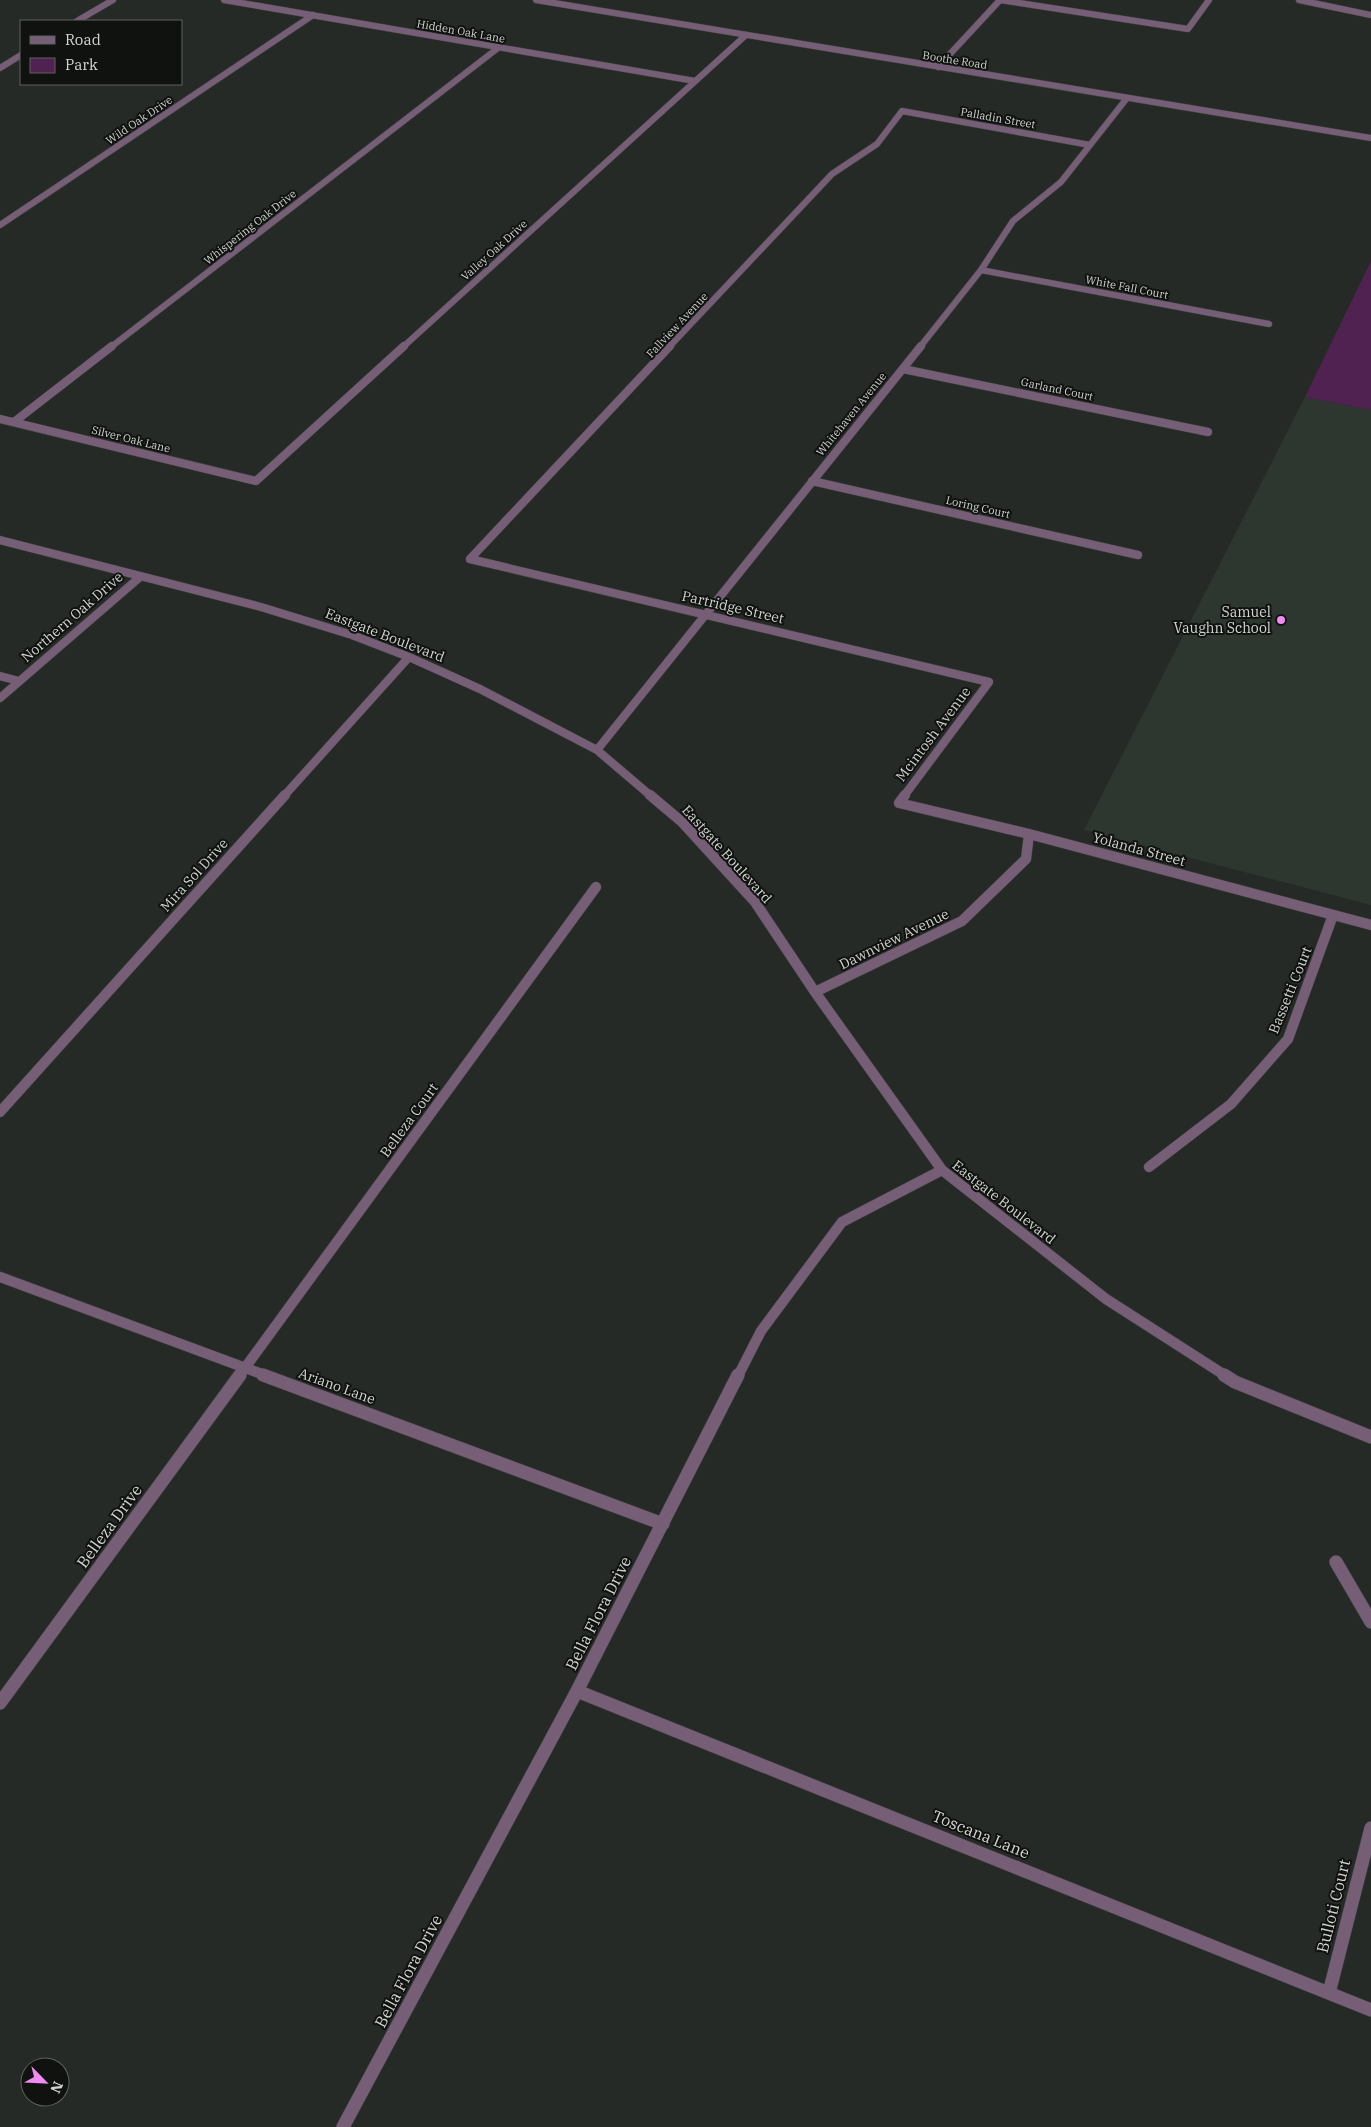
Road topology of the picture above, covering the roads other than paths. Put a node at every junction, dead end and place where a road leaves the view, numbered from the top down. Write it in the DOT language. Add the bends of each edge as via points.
graph roads {
  1 [pos="112,0"];
  2 [pos="224,0"];
  3 [pos="536,0"];
  4 [pos="1000,0"];
  5 [pos="1209,0"];
  6 [pos="1299,0"];
  7 [pos="1371,15"];
  8 [pos="313,16"];
  9 [pos="79,20"];
  10 [pos="746,35"];
  11 [pos="498,48"];
  12 [pos="20,56"];
  13 [pos="938,67"];
  14 [pos="0,68"];
  15 [pos="695,82"];
  16 [pos="1127,98"];
  17 [pos="902,111"];
  18 [pos="1371,138"];
  19 [pos="1090,145"];
  20 [pos="0,225"];
  21 [pos="980,270"];
  22 [pos="1269,324"];
  23 [pos="903,369"];
  24 [pos="0,419"];
  25 [pos="14,422"];
  26 [pos="1208,432"];
  27 [pos="256,481"];
  28 [pos="812,481"];
  29 [pos="0,540"];
  30 [pos="1138,555"];
  31 [pos="470,559"];
  32 [pos="140,577"];
  33 [pos="706,614"];
  34 [pos="409,657"];
  35 [pos="0,676"];
  36 [pos="19,681"];
  37 [pos="989,682"];
  38 [pos="0,698"];
  39 [pos="597,750"];
  40 [pos="899,803"];
  41 [pos="1029,834"];
  42 [pos="596,887"];
  43 [pos="1334,916"];
  44 [pos="1371,925"];
  45 [pos="816,992"];
  46 [pos="0,1112"];
  47 [pos="1149,1166"];
  48 [pos="942,1170"];
  49 [pos="0,1277"];
  50 [pos="245,1368"];
  51 [pos="1371,1438"];
  52 [pos="663,1524"];
  53 [pos="1336,1562"];
  54 [pos="1371,1622"];
  55 [pos="577,1691"];
  56 [pos="0,1703"];
  57 [pos="1371,1828"];
  58 [pos="1329,1993"];
  59 [pos="1371,2010"];
  60 [pos="343,2127"];
  1 -- 9 [label="street"];
  2 -- 8 [label="street, Hidden Oak Lane"];
  3 -- 10 [label="street, Boothe Road"];
  4 -- 5 [label="street" via="1188,29"];
  4 -- 13 [label="street"];
  6 -- 7 [label="street"];
  8 -- 11 [label="street, Hidden Oak Lane"];
  8 -- 20 [label="street, Wild Oak Drive"];
  10 -- 13 [label="street, Boothe Road"];
  10 -- 15 [label="street, Valley Oak Drive"];
  11 -- 15 [label="street, Hidden Oak Lane"];
  11 -- 25 [label="street, Whispering Oak Drive"];
  12 -- 14 [label="street"];
  13 -- 16 [label="street, Boothe Road"];
  15 -- 27 [label="street, Valley Oak Drive"];
  16 -- 18 [label="street, Boothe Road"];
  16 -- 19 [label="street, Whitehaven Avenue"];
  17 -- 19 [label="street, Palladin Street"];
  17 -- 31 [label="street, Fallview Avenue" via="877,144 832,174"];
  19 -- 21 [label="street, Whitehaven Avenue" via="1061,182 1013,221"];
  21 -- 22 [label="street, White Fall Court"];
  21 -- 23 [label="street, Whitehaven Avenue"];
  23 -- 26 [label="street, Garland Court"];
  23 -- 28 [label="street, Whitehaven Avenue"];
  24 -- 25 [label="street, Silver Oak Lane"];
  25 -- 27 [label="street, Silver Oak Lane"];
  28 -- 30 [label="street, Loring Court"];
  28 -- 33 [label="street, Whitehaven Avenue"];
  29 -- 32 [label="street, Eastgate Boulevard"];
  31 -- 33 [label="street, Partridge Street"];
  32 -- 34 [label="street, Eastgate Boulevard" via="297,618"];
  32 -- 36 [label="street, Northern Oak Drive"];
  33 -- 37 [label="street, Partridge Street"];
  33 -- 39 [label="street, Whitehaven Avenue"];
  34 -- 39 [label="street, Eastgate Boulevard" via="480,689"];
  34 -- 46 [label="street, Mira Sol Drive"];
  35 -- 36 [label="street"];
  36 -- 38 [label="street, Northern Oak Drive"];
  37 -- 40 [label="street, Mcintosh Avenue"];
  39 -- 45 [label="street, Eastgate Boulevard" via="682,822 755,902"];
  40 -- 41 [label="street, Yolanda Street"];
  41 -- 43 [label="street, Yolanda Street"];
  41 -- 45 [label="street, Dawnview Avenue" via="1026,860 962,922"];
  42 -- 50 [label="street, Belleza Court"];
  43 -- 44 [label="street, Yolanda Street"];
  43 -- 47 [label="street, Bassetti Court" via="1288,1039 1231,1104"];
  45 -- 48 [label="street, Eastgate Boulevard"];
  48 -- 51 [label="street, Eastgate Boulevard" via="1106,1299 1235,1382"];
  48 -- 52 [label="street, Bella Flora Drive" via="842,1222 761,1331"];
  49 -- 50 [label="street, Ariano Lane"];
  50 -- 52 [label="street, Ariano Lane"];
  50 -- 56 [label="street, Belleza Drive"];
  52 -- 55 [label="street, Bella Flora Drive"];
  53 -- 54 [label="street"];
  55 -- 58 [label="street, Toscana Lane"];
  55 -- 60 [label="street, Bella Flora Drive"];
  57 -- 58 [label="street, Bulloti Court"];
  58 -- 59 [label="street, Toscana Lane"];
}
